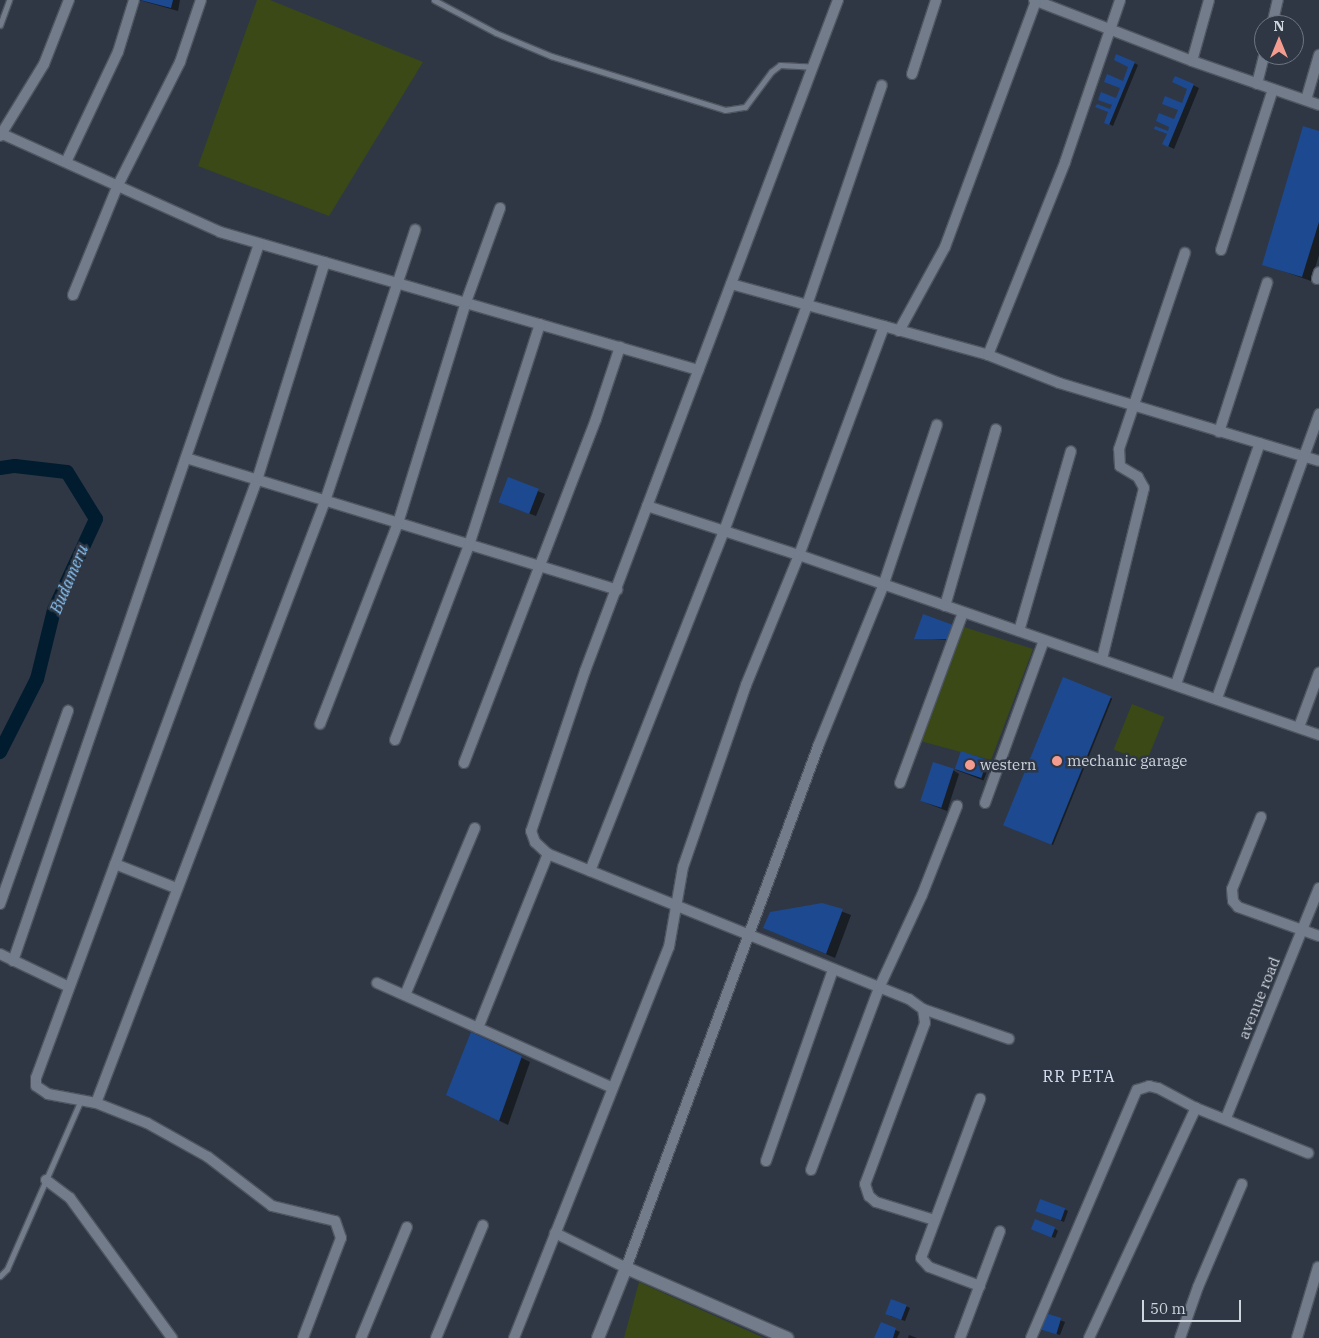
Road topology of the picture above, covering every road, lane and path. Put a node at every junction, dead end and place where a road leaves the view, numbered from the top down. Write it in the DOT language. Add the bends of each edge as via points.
graph roads {
  1 [pos="9,0"];
  2 [pos="69,0"];
  3 [pos="134,0"];
  4 [pos="201,0"];
  5 [pos="434,0"];
  6 [pos="838,0"];
  7 [pos="936,0"];
  8 [pos="1035,0"];
  9 [pos="1120,0"];
  10 [pos="1209,0"];
  11 [pos="1278,0"];
  12 [pos="1274,15"];
  13 [pos="0,25"];
  14 [pos="1111,30"];
  15 [pos="1319,55"];
  16 [pos="1192,61"];
  17 [pos="1262,65"];
  18 [pos="813,67"];
  19 [pos="912,74"];
  20 [pos="1257,84"];
  21 [pos="882,85"];
  22 [pos="1273,89"];
  23 [pos="1306,100"];
  24 [pos="1319,105"];
  25 [pos="0,134"];
  26 [pos="66,162"];
  27 [pos="118,185"];
  28 [pos="500,208"];
  29 [pos="415,230"];
  30 [pos="259,244"];
  31 [pos="1222,250"];
  32 [pos="1185,254"];
  33 [pos="325,262"];
  34 [pos="396,281"];
  35 [pos="1267,283"];
  36 [pos="731,284"];
  37 [pos="73,294"];
  38 [pos="466,302"];
  39 [pos="807,305"];
  40 [pos="540,324"];
  41 [pos="884,326"];
  42 [pos="899,331"];
  43 [pos="620,347"];
  44 [pos="988,355"];
  45 [pos="698,370"];
  46 [pos="1135,407"];
  47 [pos="1319,414"];
  48 [pos="937,425"];
  49 [pos="996,429"];
  50 [pos="1219,432"];
  51 [pos="1260,444"];
  52 [pos="1071,451"];
  53 [pos="1305,457"];
  54 [pos="186,458"];
  55 [pos="1319,461"];
  56 [pos="256,480"];
  57 [pos="325,501"];
  58 [pos="647,506"];
  59 [pos="398,523"];
  60 [pos="724,531"];
  61 [pos="469,545"];
  62 [pos="799,555"];
  63 [pos="540,567"];
  64 [pos="883,586"];
  65 [pos="617,590"];
  66 [pos="944,606"];
  67 [pos="963,612"];
  68 [pos="1019,631"];
  69 [pos="1044,640"];
  70 [pos="1102,659"];
  71 [pos="1319,673"];
  72 [pos="1176,684"];
  73 [pos="1217,698"];
  74 [pos="68,711"];
  75 [pos="320,724"];
  76 [pos="1299,727"];
  77 [pos="1319,735"];
  78 [pos="395,740"];
  79 [pos="464,763"];
  80 [pos="900,783"];
  81 [pos="985,803"];
  82 [pos="957,806"];
  83 [pos="1261,817"];
  84 [pos="475,828"];
  85 [pos="548,854"];
  86 [pos="115,864"];
  87 [pos="590,871"];
  88 [pos="176,888"];
  89 [pos="1319,888"];
  90 [pos="0,904"];
  91 [pos="676,906"];
  92 [pos="1303,930"];
  93 [pos="751,935"];
  94 [pos="1319,936"];
  95 [pos="0,954"];
  96 [pos="13,961"];
  97 [pos="833,970"];
  98 [pos="377,983"];
  99 [pos="69,987"];
  100 [pos="879,988"];
  101 [pos="405,995"];
  102 [pos="923,1009"];
  103 [pos="478,1028"];
  104 [pos="1009,1039"];
  105 [pos="611,1087"];
  106 [pos="980,1099"];
  107 [pos="81,1100"];
  108 [pos="96,1103"];
  109 [pos="1196,1108"];
  110 [pos="1226,1118"];
  111 [pos="1308,1153"];
  112 [pos="766,1161"];
  113 [pos="811,1170"];
  114 [pos="46,1180"];
  115 [pos="1242,1184"];
  116 [pos="934,1220"];
  117 [pos="483,1225"];
  118 [pos="407,1227"];
  119 [pos="1000,1231"];
  120 [pos="555,1233"];
  121 [pos="1318,1267"];
  122 [pos="626,1268"];
  123 [pos="0,1276"];
  124 [pos="980,1286"];
  125 [pos="172,1338"];
  126 [pos="303,1338"];
  127 [pos="361,1338"];
  128 [pos="436,1338"];
  129 [pos="514,1338"];
  130 [pos="598,1338"];
  131 [pos="787,1338"];
  132 [pos="960,1338"];
  133 [pos="1031,1338"];
  134 [pos="1089,1338"];
  135 [pos="1180,1338"];
  136 [pos="1297,1338"];
  1 -- 13 [label="lane"];
  2 -- 25 [label="street" via="44,64"];
  3 -- 26 [label="street" via="118,52"];
  4 -- 27 [label="street" via="180,62"];
  5 -- 18 [label="lane" via="496,33 551,56 725,110 745,107 780,65"];
  6 -- 18 [label="street"];
  7 -- 19 [label="street"];
  8 -- 14 [label="street"];
  8 -- 42 [label="street" via="945,247"];
  9 -- 14 [label="street"];
  10 -- 16 [label="street"];
  11 -- 12 [label="street"];
  14 -- 16 [label="street"];
  14 -- 44 [label="street" via="1065,162"];
  15 -- 23 [label="street"];
  16 -- 20 [label="street"];
  17 -- 20 [label="street"];
  18 -- 36 [label="street"];
  20 -- 22 [label="street"];
  21 -- 39 [label="street"];
  22 -- 23 [label="street"];
  22 -- 31 [label="street"];
  23 -- 24 [label="street"];
  25 -- 26 [label="street"];
  26 -- 27 [label="street"];
  27 -- 30 [label="street" via="198,223"];
  27 -- 37 [label="street"];
  28 -- 38 [label="street"];
  29 -- 34 [label="street"];
  30 -- 33 [label="street"];
  30 -- 54 [label="street"];
  32 -- 46 [label="street"];
  33 -- 34 [label="street"];
  33 -- 56 [label="street"];
  34 -- 38 [label="street"];
  34 -- 57 [label="street"];
  35 -- 50 [label="street"];
  36 -- 39 [label="street"];
  36 -- 45 [label="street"];
  38 -- 40 [label="street"];
  38 -- 59 [label="street"];
  39 -- 41 [label="street"];
  39 -- 60 [label="street"];
  40 -- 43 [label="street"];
  40 -- 61 [label="street"];
  41 -- 42 [label="street"];
  41 -- 62 [label="street"];
  42 -- 44 [label="street"];
  43 -- 45 [label="street"];
  43 -- 63 [label="street"];
  44 -- 46 [label="street" via="1059,383"];
  45 -- 58 [label="street"];
  46 -- 50 [label="street"];
  46 -- 70 [label="street" via="1118,456 1120,466 1138,477 1144,488"];
  47 -- 53 [label="street"];
  48 -- 64 [label="street"];
  49 -- 66 [label="street"];
  50 -- 51 [label="street"];
  51 -- 53 [label="street"];
  51 -- 72 [label="street"];
  52 -- 68 [label="street"];
  53 -- 55 [label="street"];
  53 -- 73 [label="street"];
  54 -- 56 [label="street"];
  54 -- 96 [label="street"];
  56 -- 57 [label="street"];
  56 -- 86 [label="street"];
  57 -- 59 [label="street"];
  57 -- 88 [label="street"];
  58 -- 60 [label="street"];
  58 -- 65 [label="street"];
  59 -- 61 [label="street"];
  59 -- 75 [label="street"];
  60 -- 62 [label="street"];
  60 -- 87 [label="street"];
  61 -- 63 [label="street"];
  61 -- 78 [label="street"];
  62 -- 64 [label="street"];
  62 -- 91 [label="street" via="743,694 683,867"];
  63 -- 65 [label="street"];
  63 -- 79 [label="street"];
  64 -- 66 [label="street"];
  64 -- 93 [label="street" via="820,744"];
  65 -- 85 [label="street" via="584,671 532,823 532,837"];
  66 -- 67 [label="street"];
  67 -- 68 [label="street"];
  67 -- 80 [label="street"];
  68 -- 69 [label="street"];
  69 -- 70 [label="street"];
  69 -- 81 [label="street"];
  70 -- 72 [label="street"];
  71 -- 76 [label="street"];
  72 -- 73 [label="street"];
  73 -- 76 [label="street"];
  74 -- 90 [label="street"];
  76 -- 77 [label="street"];
  82 -- 100 [label="street" via="922,895"];
  83 -- 92 [label="street" via="1232,889 1233,901 1238,907"];
  84 -- 101 [label="street"];
  85 -- 87 [label="street"];
  85 -- 103 [label="street"];
  86 -- 88 [label="street"];
  86 -- 99 [label="street"];
  87 -- 91 [label="street"];
  88 -- 108 [label="street"];
  89 -- 92 [label="street, avenue road"];
  91 -- 93 [label="street"];
  91 -- 105 [label="street" via="669,947"];
  92 -- 94 [label="street"];
  92 -- 110 [label="street, avenue road"];
  93 -- 97 [label="street"];
  93 -- 122 [label="street"];
  95 -- 96 [label="street"];
  96 -- 99 [label="street"];
  97 -- 100 [label="street"];
  97 -- 112 [label="street"];
  98 -- 101 [label="street"];
  99 -- 107 [label="street" via="36,1070 36,1086 48,1094"];
  100 -- 102 [label="street" via="909,999"];
  100 -- 113 [label="street"];
  101 -- 103 [label="street"];
  102 -- 104 [label="street"];
  102 -- 116 [label="street" via="925,1023 866,1184 869,1196 876,1202"];
  103 -- 105 [label="street"];
  105 -- 120 [label="street"];
  106 -- 116 [label="street"];
  107 -- 108 [label="street"];
  107 -- 114 [label="lane"];
  108 -- 126 [label="street" via="148,1123 183,1143 232,1174 272,1206 335,1221 341,1238"];
  109 -- 110 [label="street"];
  109 -- 133 [label="street" via="1158,1088 1149,1086 1137,1090"];
  109 -- 134 [label="street"];
  110 -- 111 [label="street"];
  114 -- 123 [label="lane" via="7,1269"];
  114 -- 125 [label="street" via="70,1198"];
  115 -- 135 [label="street"];
  116 -- 124 [label="street" via="922,1252 923,1263"];
  117 -- 128 [label="street"];
  118 -- 127 [label="street"];
  119 -- 124 [label="street"];
  120 -- 122 [label="street"];
  120 -- 129 [label="street"];
  121 -- 136 [label="street"];
  122 -- 130 [label="street"];
  122 -- 131 [label="street"];
  124 -- 132 [label="street"];
}
